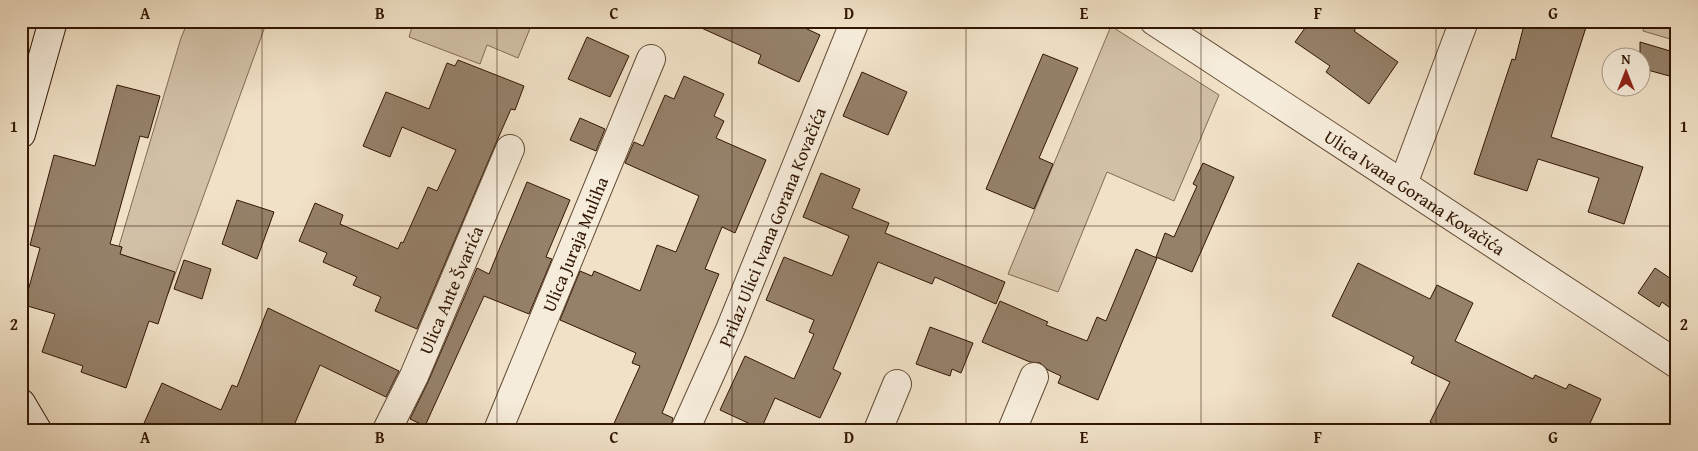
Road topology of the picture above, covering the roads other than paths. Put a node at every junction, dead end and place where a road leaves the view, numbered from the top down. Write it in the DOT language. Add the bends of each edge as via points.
graph roads {
  1 [pos="54,21"];
  2 [pos="855,21"];
  3 [pos="1154,21"];
  4 [pos="1464,21"];
  5 [pos="651,59"];
  6 [pos="21,134"];
  7 [pos="510,149"];
  8 [pos="1403,184"];
  9 [pos="1677,364"];
  10 [pos="1034,377"];
  11 [pos="897,384"];
  12 [pos="21,403"];
  13 [pos="36,429"];
  14 [pos="387,430"];
  15 [pos="498,430"];
  16 [pos="685,430"];
  17 [pos="878,430"];
  18 [pos="1012,430"];
  1 -- 6 [label="street"];
  2 -- 16 [label="street, Prilaz Ulici Ivana Gorana Kovačića" via="730,330"];
  3 -- 8 [label="street, Ulica Ivana Gorana Kovačića"];
  4 -- 8 [label="street"];
  5 -- 15 [label="street, Ulica Juraja Muliha"];
  7 -- 14 [label="street, Ulica Ante Švarića" via="414,376"];
  8 -- 9 [label="street, Ulica Ivana Gorana Kovačića"];
  10 -- 18 [label="street"];
  11 -- 17 [label="street"];
  12 -- 13 [label="street"];
}
